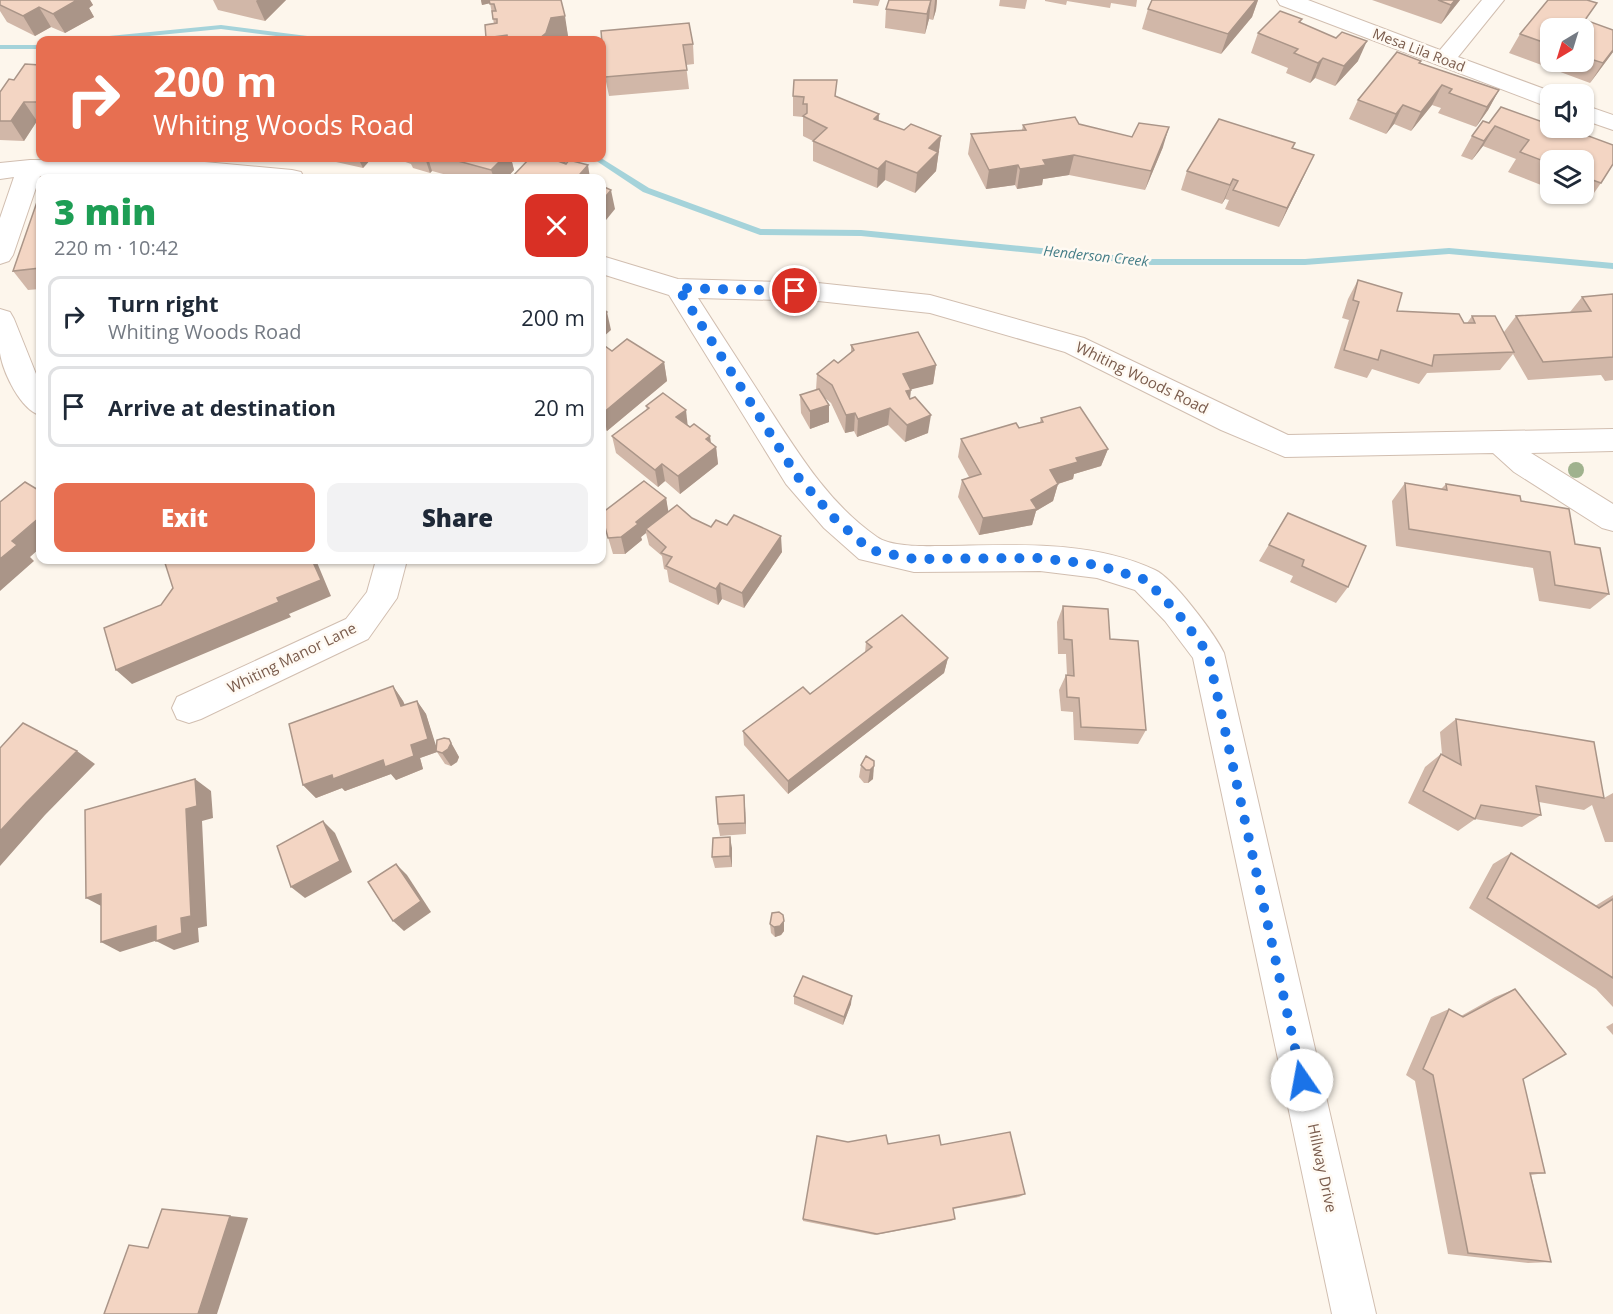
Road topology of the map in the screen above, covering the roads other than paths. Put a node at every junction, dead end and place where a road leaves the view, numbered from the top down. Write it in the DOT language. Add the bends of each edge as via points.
graph roads {
  1 [pos="1288,0"];
  2 [pos="1493,0"];
  3 [pos="1444,60"];
  4 [pos="1540,96"];
  5 [pos="1594,116"];
  6 [pos="1613,123"];
  7 [pos="30,168"];
  8 [pos="0,171"];
  9 [pos="248,174"];
  10 [pos="0,255"];
  11 [pos="606,266"];
  12 [pos="678,288"];
  13 [pos="0,319"];
  14 [pos="36,399"];
  15 [pos="1501,443"];
  16 [pos="1612,443"];
  17 [pos="1613,519"];
  18 [pos="391,564"];
  19 [pos="189,708"];
  20 [pos="1354,1314"];
  1 -- 3 [label="street, Mesa Lila Road"];
  2 -- 3 [label="street"];
  3 -- 4 [label="street, Mesa Lila Road"];
  5 -- 6 [label="street"];
  7 -- 8 [label="street"];
  7 -- 9 [label="street" via="194,169"];
  7 -- 10 [label="street"];
  11 -- 12 [label="street, Whiting Woods Road"];
  12 -- 15 [label="street, Whiting Woods Road" via="818,292 930,304 1074,345 1285,446"];
  12 -- 20 [label="street, Hillway Drive" via="797,476 835,519 870,550 914,559 1040,558 1097,565 1146,580 1208,653"];
  13 -- 14 [label="street" via="27,387"];
  15 -- 16 [label="street, Whiting Woods Road"];
  15 -- 17 [label="street" via="1524,464"];
  18 -- 19 [label="street, Whiting Manor Lane" via="381,598 357,629"];
}
